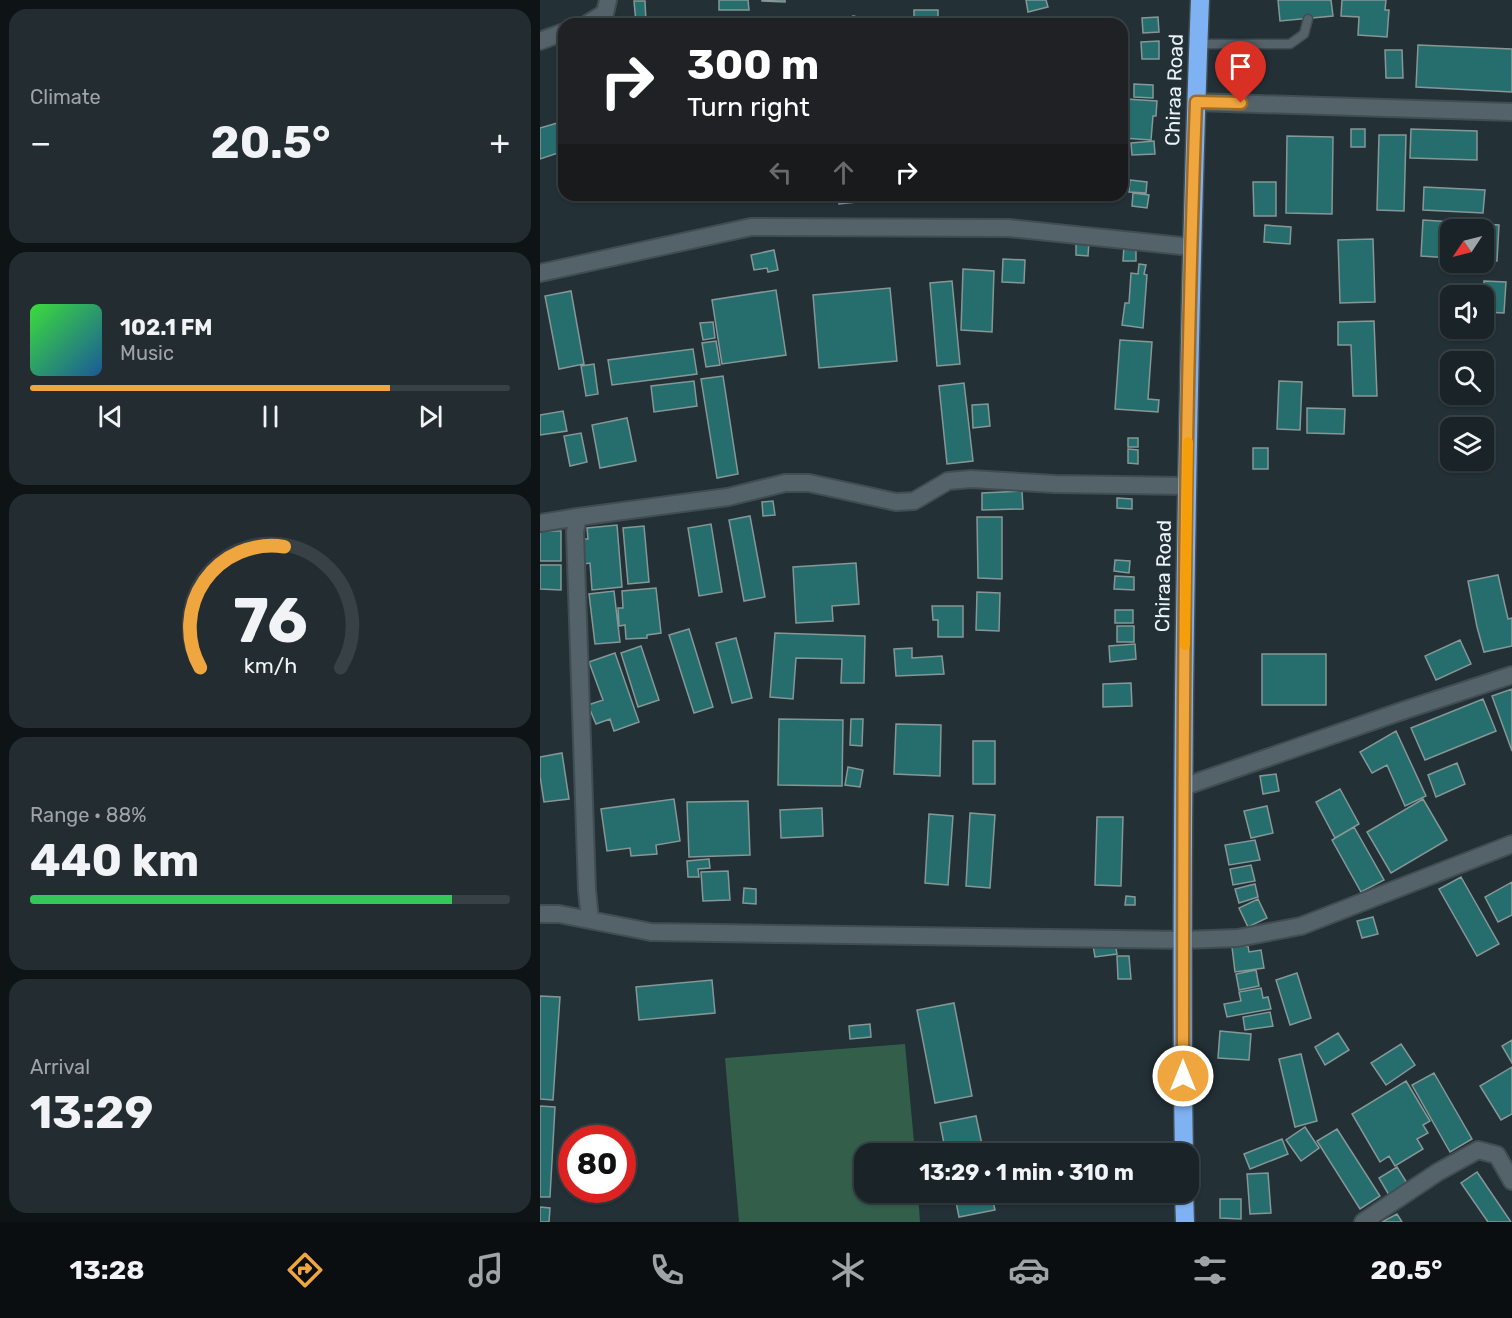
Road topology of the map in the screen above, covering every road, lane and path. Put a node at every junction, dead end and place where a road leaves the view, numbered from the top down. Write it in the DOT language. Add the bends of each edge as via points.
graph roads {
  1 [pos="608,0"];
  2 [pos="1200,0"];
  3 [pos="597,18"];
  4 [pos="1308,19"];
  5 [pos="558,34"];
  6 [pos="540,41"];
  7 [pos="1198,44"];
  8 [pos="1196,102"];
  9 [pos="1512,112"];
  10 [pos="1191,247"];
  11 [pos="540,273"];
  12 [pos="1187,486"];
  13 [pos="578,518"];
  14 [pos="540,523"];
  15 [pos="1512,675"];
  16 [pos="1184,787"];
  17 [pos="1512,844"];
  18 [pos="540,914"];
  19 [pos="590,919"];
  20 [pos="1183,940"];
  21 [pos="1184,1143"];
  22 [pos="1512,1181"];
  23 [pos="1184,1203"];
  24 [pos="1185,1222"];
  25 [pos="1363,1222"];
  1 -- 3 [label="street" via="605,13"];
  2 -- 7 [label="highway, Chiraa Road"];
  4 -- 7 [label="lane" via="1304,34 1290,44"];
  5 -- 6 [label="street"];
  7 -- 8 [label="highway, Chiraa Road"];
  8 -- 9 [label="street"];
  8 -- 10 [label="highway, Chiraa Road"];
  10 -- 11 [label="street" via="1010,228 751,226"];
  10 -- 12 [label="highway, Chiraa Road"];
  12 -- 13 [label="street" via="971,479 948,481 914,501 896,502 809,483 785,483 728,497"];
  12 -- 16 [label="highway, Chiraa Road"];
  13 -- 14 [label="street"];
  13 -- 19 [label="street" via="577,627"];
  15 -- 16 [label="street"];
  16 -- 20 [label="highway, Chiraa Road"];
  17 -- 20 [label="street" via="1301,926 1238,938"];
  18 -- 19 [label="street"];
  19 -- 20 [label="street" via="651,932"];
  20 -- 21 [label="highway, Chiraa Road"];
  22 -- 25 [label="street" via="1497,1155 1478,1150"];
  23 -- 24 [label="highway"];
}
